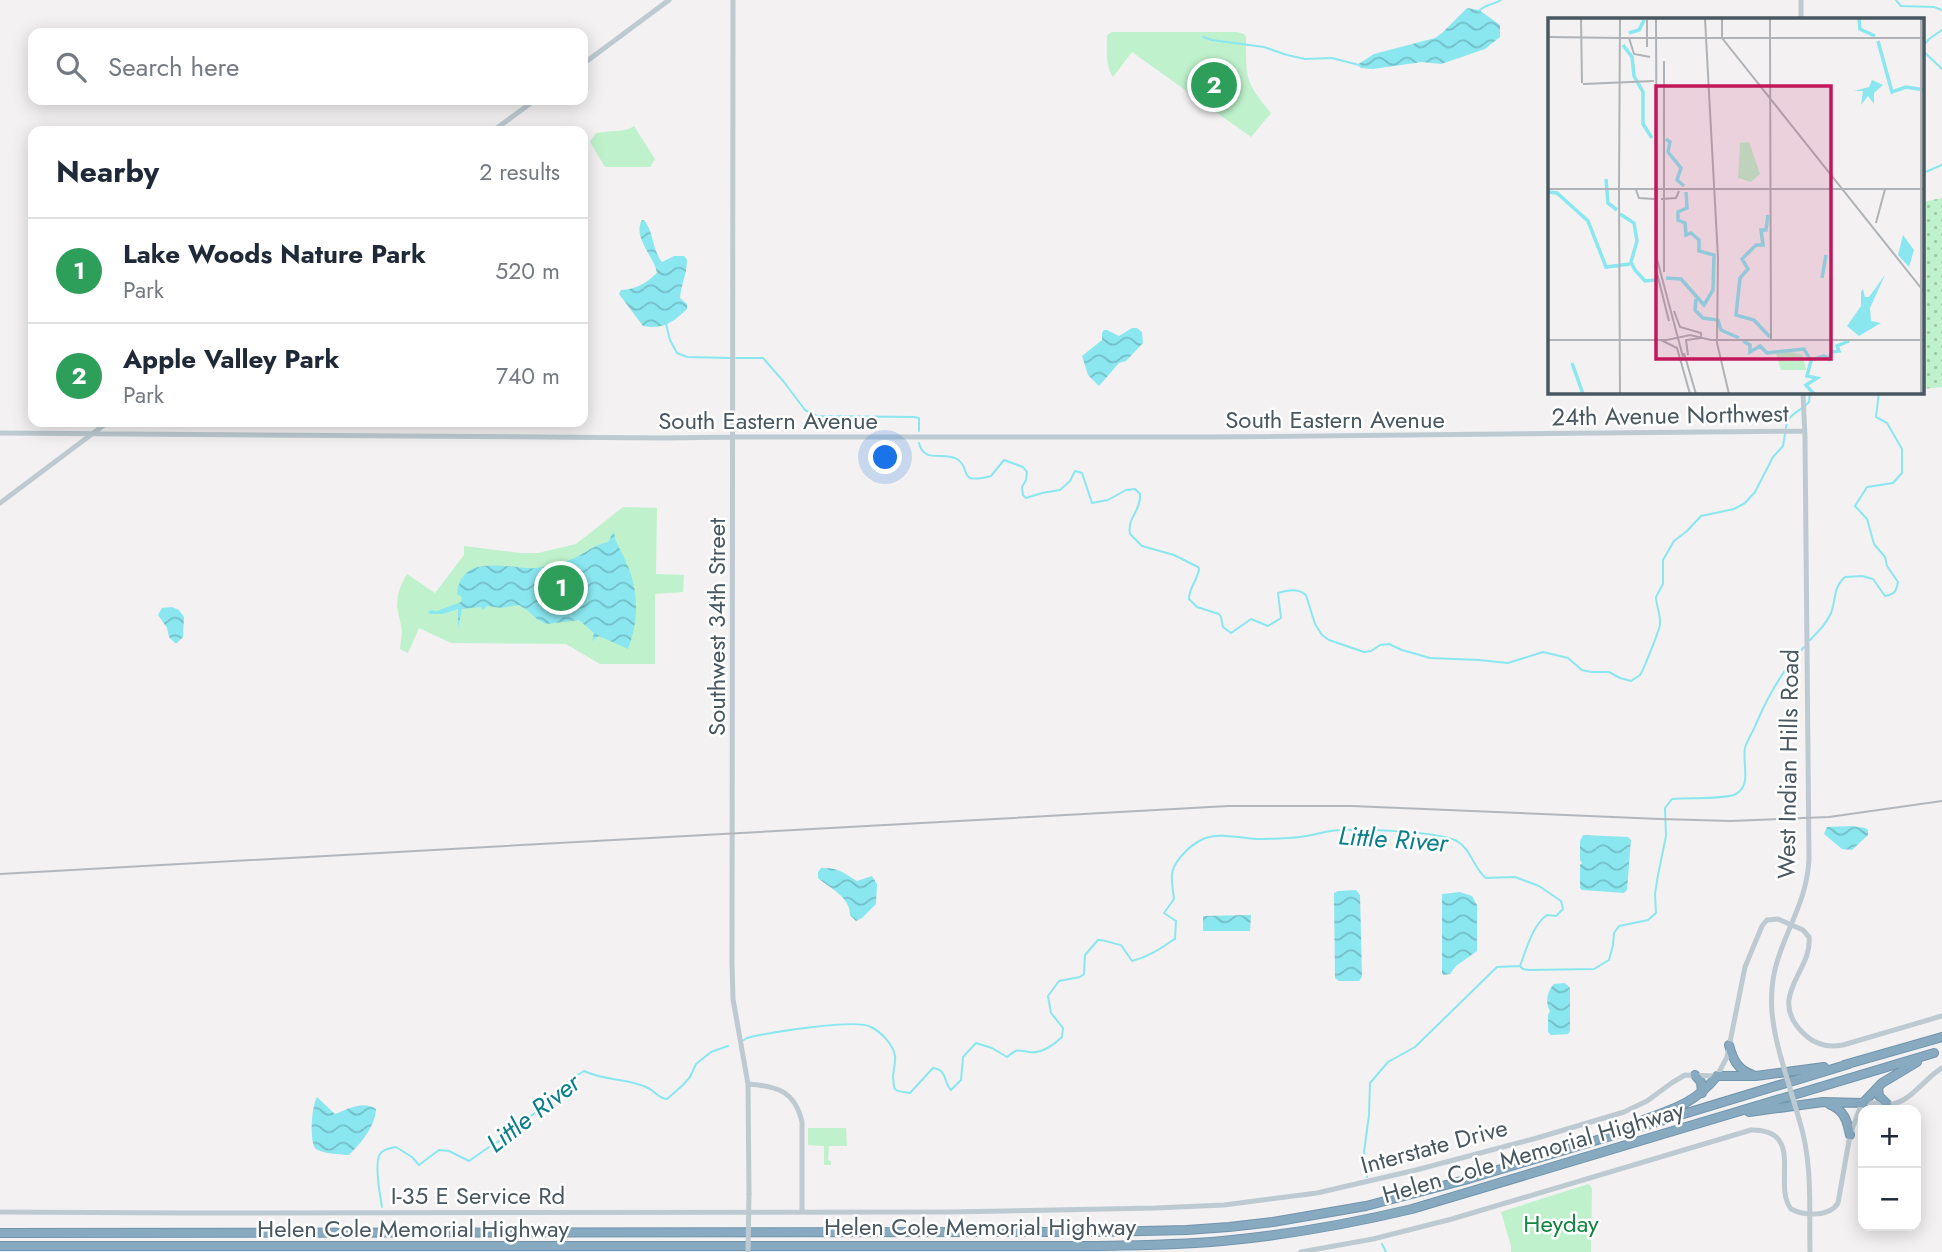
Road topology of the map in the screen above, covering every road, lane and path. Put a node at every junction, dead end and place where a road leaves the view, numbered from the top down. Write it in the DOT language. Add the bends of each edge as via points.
graph roads {
  1 [pos="669,0"];
  2 [pos="733,0"];
  3 [pos="1801,0"];
  4 [pos="1801,18"];
  5 [pos="588,60"];
  6 [pos="529,105"];
  7 [pos="500,126"];
  8 [pos="1803,394"];
  9 [pos="101,427"];
  10 [pos="1804,431"];
  11 [pos="0,433"];
  12 [pos="93,433"];
  13 [pos="1536,434"];
  14 [pos="733,437"];
  15 [pos="0,503"];
  16 [pos="1792,925"];
  17 [pos="1942,1016"];
  18 [pos="1942,1037"];
  19 [pos="1730,1045"];
  20 [pos="1938,1052"];
  21 [pos="1849,1064"];
  22 [pos="1942,1068"];
  23 [pos="1695,1075"];
  24 [pos="1717,1076"];
  25 [pos="1756,1076"];
  26 [pos="748,1084"];
  27 [pos="1878,1087"];
  28 [pos="1702,1093"];
  29 [pos="1823,1102"];
  30 [pos="1863,1102"];
  31 [pos="1887,1104"];
  32 [pos="1732,1114"];
  33 [pos="1850,1135"];
  34 [pos="1588,1143"];
  35 [pos="0,1212"];
  36 [pos="802,1212"];
  37 [pos="956,1212"];
  38 [pos="1810,1213"];
  39 [pos="0,1233"];
  40 [pos="0,1246"];
  41 [pos="748,1252"];
  42 [pos="1301,1252"];
  43 [pos="1810,1252"];
  1 -- 5 [label="street"];
  2 -- 14 [label="street, Southwest 34th Street"];
  3 -- 4 [label="street"];
  6 -- 7 [label="street"];
  8 -- 10 [label="street, West Indian Hills Road"];
  9 -- 12 [label="street"];
  10 -- 13 [label="street, 24th Avenue Northwest"];
  10 -- 16 [label="street, West Indian Hills Road" via="1809,859 1805,891"];
  11 -- 12 [label="street, South Eastern Avenue"];
  12 -- 14 [label="street, South Eastern Avenue"];
  12 -- 15 [label="street"];
  13 -- 14 [label="street, South Eastern Avenue"];
  14 -- 26 [label="street, Southwest 34th Street" via="732,964 733,999"];
  16 -- 17 [label="street" via="1805,931 1810,943 1792,987 1790,1008 1799,1029 1815,1042 1843,1045"];
  16 -- 19 [label="street" via="1771,919 1759,932 1743,976"];
  16 -- 38 [label="street, West Indian Hills Road, bridge" via="1772,987 1773,1028 1809,1159"];
  18 -- 21 [label="highway"];
  19 -- 24 [label="street"];
  19 -- 25 [label="highway" via="1738,1067"];
  20 -- 27 [label="highway"];
  20 -- 32 [label="highway, Helen Cole Memorial Highway"];
  21 -- 25 [label="highway"];
  21 -- 34 [label="highway, Helen Cole Memorial Highway"];
  22 -- 31 [label="street" via="1901,1101"];
  23 -- 24 [label="street, Interstate Drive"];
  23 -- 28 [label="highway"];
  23 -- 37 [label="street, Interstate Drive" via="1680,1077 1624,1112 1317,1193 1193,1207"];
  24 -- 25 [label="highway"];
  24 -- 28 [label="highway"];
  26 -- 36 [label="street" via="776,1087 799,1109"];
  26 -- 41 [label="street, Southwest 34th Street, bridge"];
  27 -- 30 [label="highway"];
  27 -- 31 [label="highway"];
  28 -- 34 [label="highway"];
  29 -- 30 [label="highway"];
  29 -- 32 [label="highway"];
  29 -- 33 [label="highway" via="1842,1112"];
  30 -- 31 [label="street"];
  30 -- 33 [label="street"];
  32 -- 40 [label="highway, Helen Cole Memorial Highway" via="1412,1209 1230,1241 1084,1246"];
  33 -- 38 [label="street" via="1837,1206 1829,1212"];
  34 -- 39 [label="highway, Helen Cole Memorial Highway" via="1366,1206 1187,1230"];
  35 -- 36 [label="street, I-35 E Service Rd"];
  36 -- 37 [label="street, I-35 E Service Rd"];
  38 -- 42 [label="street" via="1793,1211 1786,1203 1780,1143 1769,1133 1751,1129 1452,1219"];
  38 -- 43 [label="street, West Indian Hills Road"];
}
